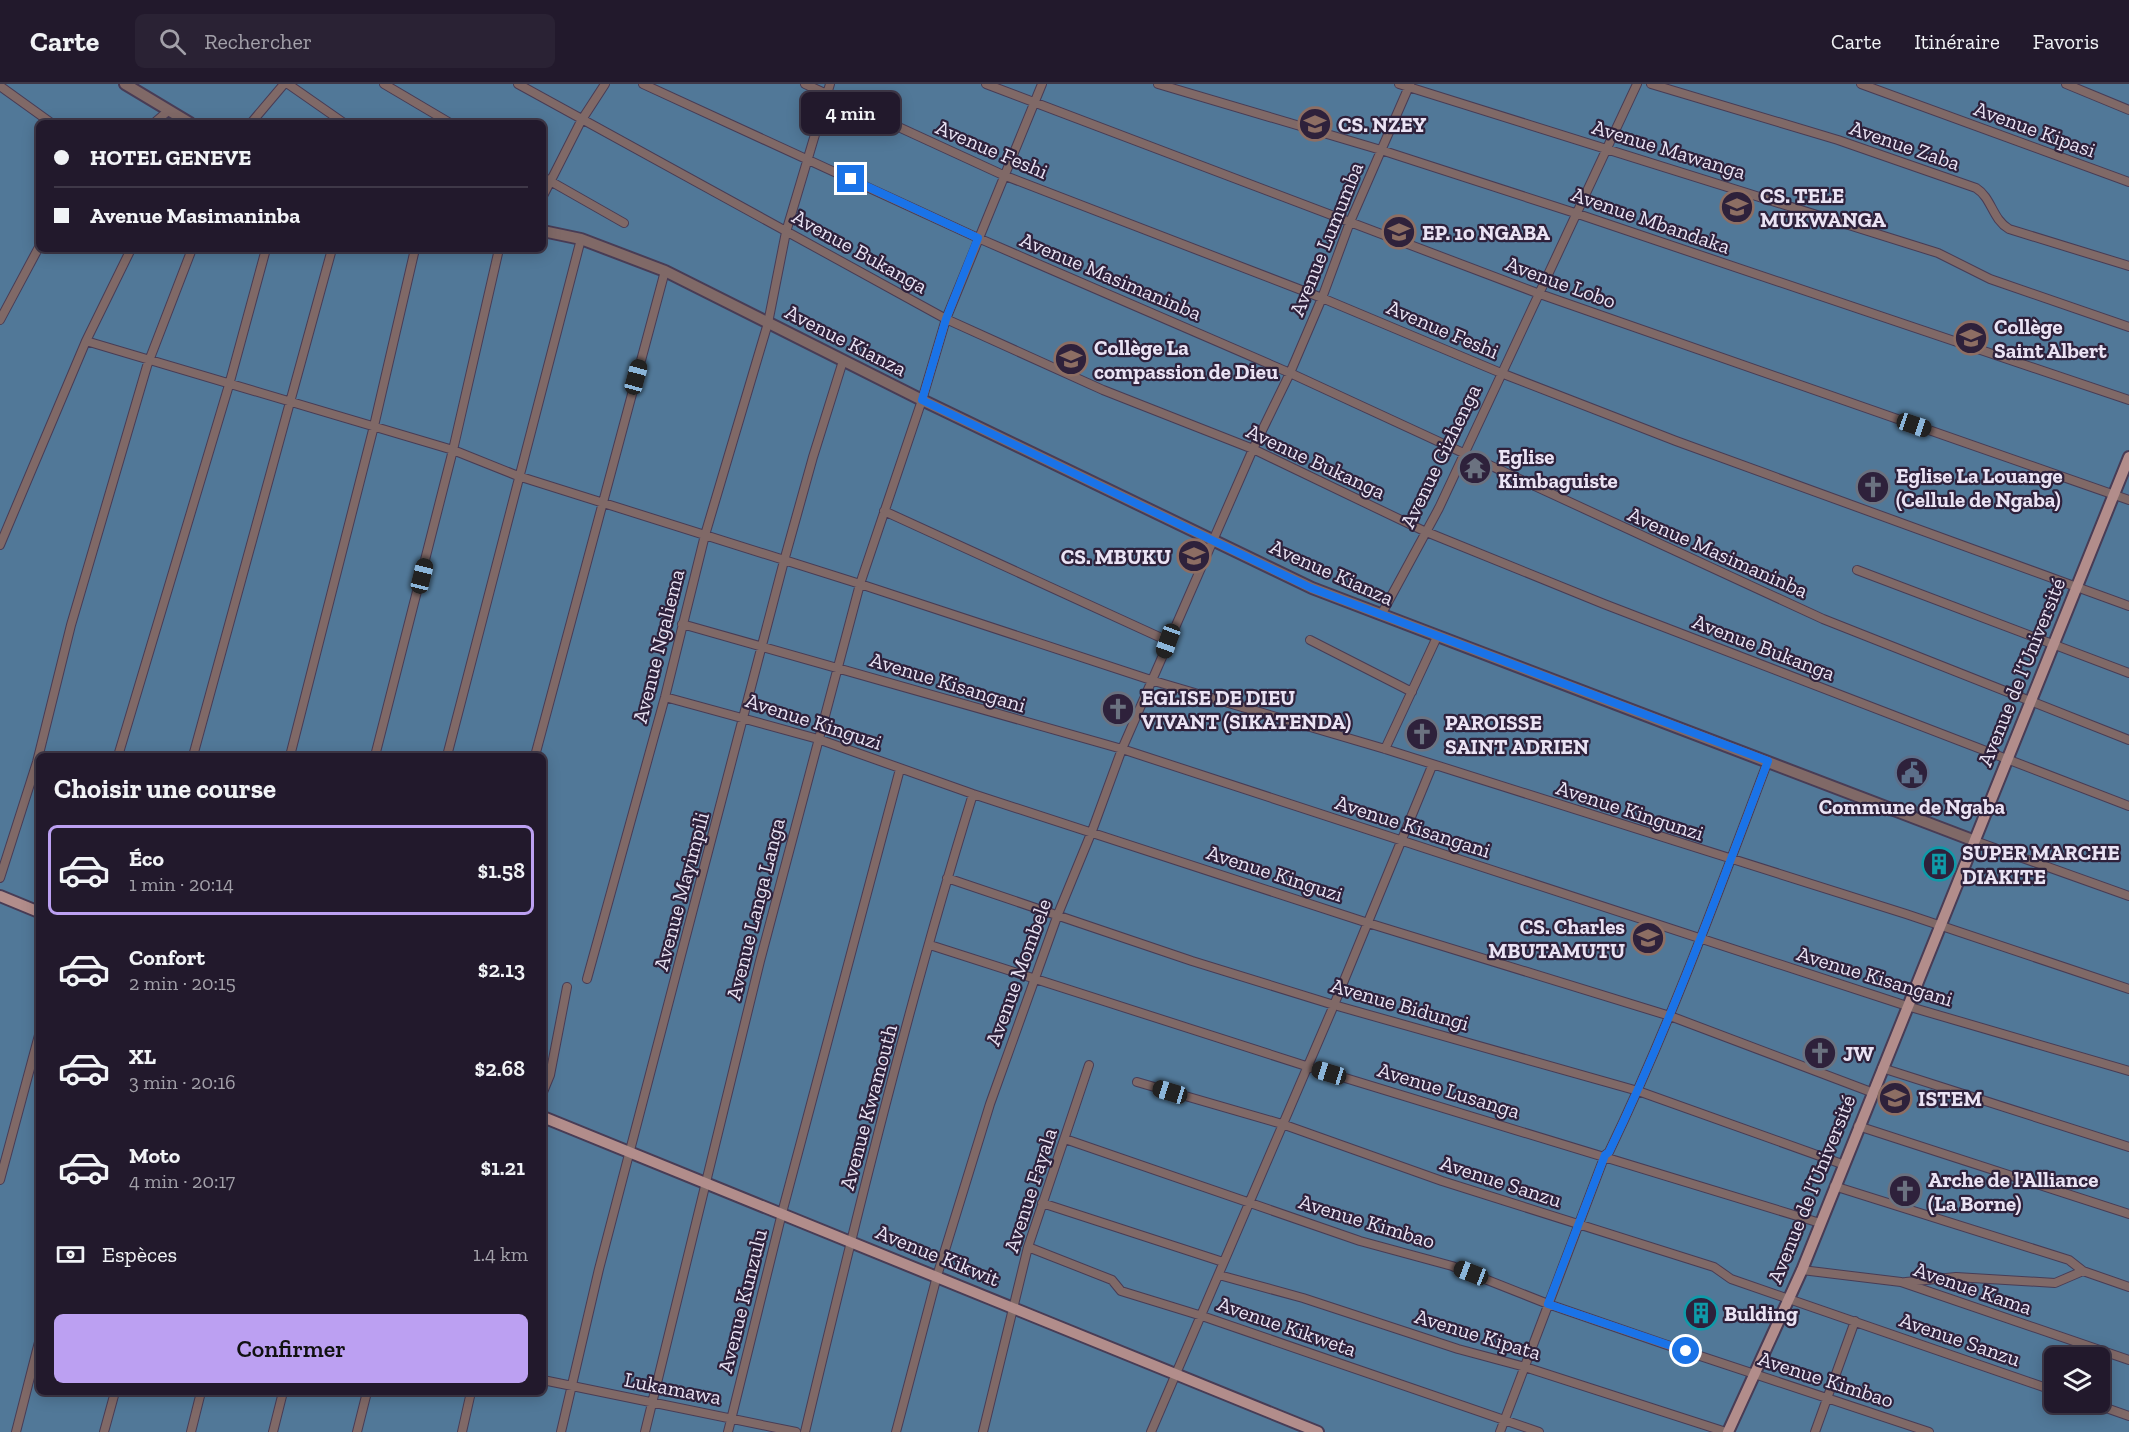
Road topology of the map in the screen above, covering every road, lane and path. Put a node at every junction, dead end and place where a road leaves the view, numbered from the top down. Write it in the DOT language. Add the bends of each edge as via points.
graph roads {
  1 [pos="125,84"];
  2 [pos="286,84"];
  3 [pos="384,84"];
  4 [pos="518,84"];
  5 [pos="605,84"];
  6 [pos="642,84"];
  7 [pos="805,84"];
  8 [pos="830,84"];
  9 [pos="986,84"];
  10 [pos="1042,84"];
  11 [pos="1158,84"];
  12 [pos="1399,84"];
  13 [pos="1637,84"];
  14 [pos="1651,84"];
  15 [pos="1861,84"];
  16 [pos="2066,84"];
  17 [pos="1410,85"];
  18 [pos="0,86"];
  19 [pos="827,95"];
  20 [pos="1032,103"];
  21 [pos="2129,110"];
  22 [pos="168,111"];
  23 [pos="47,120"];
  24 [pos="158,120"];
  25 [pos="184,120"];
  26 [pos="254,120"];
  27 [pos="340,120"];
  28 [pos="445,120"];
  29 [pos="581,121"];
  30 [pos="1608,149"];
  31 [pos="1381,150"];
  32 [pos="808,160"];
  33 [pos="1003,175"];
  34 [pos="547,179"];
  35 [pos="2129,182"];
  36 [pos="1575,213"];
  37 [pos="1350,222"];
  38 [pos="624,223"];
  39 [pos="546,232"];
  40 [pos="786,232"];
  41 [pos="978,238"];
  42 [pos="581,239"];
  43 [pos="36,252"];
  44 [pos="130,252"];
  45 [pos="191,252"];
  46 [pos="265,252"];
  47 [pos="331,252"];
  48 [pos="414,252"];
  49 [pos="498,252"];
  50 [pos="2129,266"];
  51 [pos="665,271"];
  52 [pos="1537,293"];
  53 [pos="1322,298"];
  54 [pos="946,319"];
  55 [pos="0,320"];
  56 [pos="768,323"];
  57 [pos="2129,327"];
  58 [pos="87,341"];
  59 [pos="843,361"];
  60 [pos="150,362"];
  61 [pos="1290,373"];
  62 [pos="1501,373"];
  63 [pos="229,385"];
  64 [pos="922,400"];
  65 [pos="2129,400"];
  66 [pos="290,401"];
  67 [pos="374,426"];
  68 [pos="1253,449"];
  69 [pos="453,450"];
  70 [pos="1464,455"];
  71 [pos="2129,457"];
  72 [pos="518,476"];
  73 [pos="2113,494"];
  74 [pos="2129,500"];
  75 [pos="601,503"];
  76 [pos="884,511"];
  77 [pos="1424,531"];
  78 [pos="705,535"];
  79 [pos="1215,539"];
  80 [pos="0,545"];
  81 [pos="784,561"];
  82 [pos="1857,570"];
  83 [pos="860,584"];
  84 [pos="2076,587"];
  85 [pos="2129,606"];
  86 [pos="1381,615"];
  87 [pos="682,624"];
  88 [pos="1437,637"];
  89 [pos="1310,640"];
  90 [pos="1168,641"];
  91 [pos="763,645"];
  92 [pos="2054,645"];
  93 [pos="837,668"];
  94 [pos="2129,673"];
  95 [pos="1154,681"];
  96 [pos="1412,692"];
  97 [pos="665,697"];
  98 [pos="2030,702"];
  99 [pos="745,717"];
  100 [pos="818,739"];
  101 [pos="2129,740"];
  102 [pos="1122,749"];
  103 [pos="1385,749"];
  104 [pos="39,753"];
  105 [pos="119,753"];
  106 [pos="194,753"];
  107 [pos="291,753"];
  108 [pos="376,753"];
  109 [pos="448,753"];
  110 [pos="536,753"];
  111 [pos="2007,760"];
  112 [pos="1768,761"];
  113 [pos="36,765"];
  114 [pos="1432,766"];
  115 [pos="900,769"];
  116 [pos="973,794"];
  117 [pos="2129,806"];
  118 [pos="1092,831"];
  119 [pos="1402,841"];
  120 [pos="1975,841"];
  121 [pos="1731,860"];
  122 [pos="0,878"];
  123 [pos="947,878"];
  124 [pos="0,896"];
  125 [pos="2129,896"];
  126 [pos="36,911"];
  127 [pos="1058,914"];
  128 [pos="1368,923"];
  129 [pos="1939,926"];
  130 [pos="1701,939"];
  131 [pos="930,945"];
  132 [pos="1033,978"];
  133 [pos="588,979"];
  134 [pos="567,987"];
  135 [pos="2129,989"];
  136 [pos="1334,1005"];
  137 [pos="1907,1006"];
  138 [pos="1670,1016"];
  139 [pos="36,1046"];
  140 [pos="1089,1065"];
  141 [pos="1306,1066"];
  142 [pos="1882,1068"];
  143 [pos="2129,1071"];
  144 [pos="1137,1082"];
  145 [pos="546,1085"];
  146 [pos="1638,1091"];
  147 [pos="1871,1092"];
  148 [pos="546,1118"];
  149 [pos="1282,1124"];
  150 [pos="1858,1126"];
  151 [pos="1065,1139"];
  152 [pos="2129,1147"];
  153 [pos="632,1151"];
  154 [pos="1605,1155"];
  155 [pos="1842,1164"];
  156 [pos="0,1180"];
  157 [pos="706,1183"];
  158 [pos="1834,1186"];
  159 [pos="1249,1201"];
  160 [pos="1042,1203"];
  161 [pos="782,1213"];
  162 [pos="2129,1214"];
  163 [pos="1820,1223"];
  164 [pos="1580,1226"];
  165 [pos="851,1241"];
  166 [pos="1029,1247"];
  167 [pos="1223,1262"];
  168 [pos="1802,1269"];
  169 [pos="2083,1271"];
  170 [pos="1219,1275"];
  171 [pos="937,1276"];
  172 [pos="1901,1282"];
  173 [pos="2129,1287"];
  174 [pos="1789,1297"];
  175 [pos="1548,1304"];
  176 [pos="1013,1307"];
  177 [pos="1202,1316"];
  178 [pos="1855,1321"];
  179 [pos="36,1354"];
  180 [pos="2129,1360"];
  181 [pos="1525,1367"];
  182 [pos="1175,1373"];
  183 [pos="1753,1373"];
  184 [pos="546,1381"];
  185 [pos="573,1386"];
  186 [pos="2044,1387"];
  187 [pos="114,1395"];
  188 [pos="200,1395"];
  189 [pos="282,1395"];
  190 [pos="366,1395"];
  191 [pos="470,1395"];
  192 [pos="1827,1397"];
  193 [pos="652,1402"];
  194 [pos="2110,1409"];
  195 [pos="2129,1416"];
  196 [pos="732,1417"];
  197 [pos="1505,1419"];
  198 [pos="16,1432"];
  199 [pos="104,1432"];
  200 [pos="191,1432"];
  201 [pos="273,1432"];
  202 [pos="357,1432"];
  203 [pos="462,1432"];
  204 [pos="561,1432"];
  205 [pos="645,1432"];
  206 [pos="728,1432"];
  207 [pos="796,1432"];
  208 [pos="805,1432"];
  209 [pos="896,1432"];
  210 [pos="982,1432"];
  211 [pos="1151,1432"];
  212 [pos="1317,1432"];
  213 [pos="1500,1432"];
  214 [pos="1539,1432"];
  215 [pos="1727,1432"];
  216 [pos="1815,1432"];
  217 [pos="1929,1432"];
  1 -- 22 [label="street"];
  2 -- 26 [label="street"];
  2 -- 27 [label="street"];
  3 -- 28 [label="street"];
  4 -- 29 [label="street, Avenue Bukanga"];
  5 -- 29 [label="street"];
  6 -- 32 [label="street, Avenue Masimaninba"];
  7 -- 19 [label="street, Avenue Feshi"];
  8 -- 19 [label="street, Avenue Ngaliema"];
  9 -- 20 [label="street, Avenue Lobo"];
  10 -- 20 [label="street, Avenue Langa Langa"];
  11 -- 31 [label="street, Avenue Mbandaka"];
  12 -- 17 [label="street, Avenue Mawanga"];
  13 -- 30 [label="street, Avenue Gizhenga"];
  14 -- 50 [label="street, Avenue Zaba" via="1838,140 1976,188 1984,194 1996,219 2010,229"];
  15 -- 35 [label="street, Avenue Kipasi"];
  16 -- 21 [label="street"];
  17 -- 30 [label="street, Avenue Mawanga"];
  17 -- 31 [label="street, Avenue Lumumba"];
  18 -- 23 [label="street"];
  19 -- 32 [label="street, Avenue Ngaliema"];
  19 -- 33 [label="street, Avenue Feshi"];
  20 -- 33 [label="street, Avenue Langa Langa"];
  20 -- 37 [label="street, Avenue Lobo"];
  22 -- 24 [label="street"];
  22 -- 25 [label="street"];
  29 -- 34 [label="street"];
  29 -- 40 [label="street, Avenue Bukanga"];
  30 -- 36 [label="street, Avenue Gizhenga"];
  30 -- 57 [label="street, Avenue Mawanga" via="1938,253 1990,279"];
  31 -- 36 [label="street, Avenue Mbandaka"];
  31 -- 37 [label="street, Avenue Lumumba"];
  32 -- 40 [label="street, Avenue Ngaliema"];
  32 -- 41 [label="street, Avenue Masimaninba"];
  33 -- 41 [label="street, Avenue Langa Langa"];
  33 -- 53 [label="street, Avenue Feshi"];
  34 -- 38 [label="street"];
  36 -- 52 [label="street, Avenue Gizhenga"];
  36 -- 65 [label="street, Avenue Mbandaka"];
  37 -- 52 [label="street, Avenue Lobo"];
  37 -- 53 [label="street, Avenue Lumumba"];
  39 -- 42 [label="street, Avenue Kianza"];
  40 -- 54 [label="street, Avenue Bukanga"];
  40 -- 56 [label="street, Avenue Ngaliema"];
  41 -- 54 [label="street, Avenue Langa Langa"];
  41 -- 61 [label="street, Avenue Masimaninba"];
  42 -- 51 [label="street, Avenue Kianza"];
  42 -- 72 [label="street"];
  43 -- 55 [label="street"];
  44 -- 58 [label="street"];
  45 -- 60 [label="street"];
  46 -- 63 [label="street"];
  47 -- 66 [label="street"];
  48 -- 67 [label="street"];
  49 -- 69 [label="street"];
  51 -- 56 [label="street, Avenue Kianza"];
  51 -- 75 [label="street"];
  52 -- 62 [label="street, Avenue Gizhenga"];
  52 -- 73 [label="street, Avenue Lobo"];
  53 -- 61 [label="street, Avenue Lumumba"];
  53 -- 62 [label="street, Avenue Feshi"];
  54 -- 64 [label="street, Avenue Langa Langa"];
  54 -- 68 [label="street, Avenue Bukanga" via="1103,390"];
  56 -- 59 [label="street, Avenue Kianza"];
  56 -- 78 [label="street, Avenue Ngaliema"];
  58 -- 60 [label="street, Avenue Kingunzi"];
  58 -- 80 [label="street"];
  59 -- 64 [label="street, Avenue Kianza"];
  59 -- 81 [label="street, Avenue Mayimpili"];
  60 -- 63 [label="street, Avenue Kingunzi"];
  60 -- 104 [label="street" via="71,625"];
  61 -- 68 [label="street, Avenue Lumumba"];
  61 -- 70 [label="street, Avenue Masimaninba"];
  62 -- 70 [label="street, Avenue Gizhenga"];
  62 -- 84 [label="street, Avenue Feshi" via="1687,446"];
  63 -- 66 [label="street, Avenue Kingunzi"];
  63 -- 105 [label="street"];
  64 -- 76 [label="street, Avenue Langa Langa"];
  64 -- 79 [label="street, Avenue Kianza"];
  66 -- 67 [label="street, Avenue Kingunzi"];
  66 -- 106 [label="street"];
  67 -- 69 [label="street, Avenue Kingunzi"];
  67 -- 107 [label="street"];
  68 -- 77 [label="street, Avenue Bukanga"];
  68 -- 79 [label="street, Avenue Lumumba"];
  69 -- 72 [label="street, Avenue Kingunzi"];
  69 -- 108 [label="street"];
  70 -- 77 [label="street, Avenue Gizhenga"];
  70 -- 98 [label="street, Avenue Masimaninba" via="1823,619"];
  71 -- 73 [label="main road, Avenue de l’Université"];
  72 -- 75 [label="street, Avenue Kingunzi"];
  72 -- 109 [label="street"];
  73 -- 74 [label="street, Avenue Lobo"];
  73 -- 84 [label="main road, Avenue de l’Université"];
  75 -- 78 [label="street, Avenue Kingunzi"];
  75 -- 110 [label="street"];
  76 -- 83 [label="street, Avenue Langa Langa"];
  76 -- 90 [label="street"];
  77 -- 86 [label="street, Avenue Gizhenga"];
  77 -- 111 [label="street, Avenue Bukanga"];
  78 -- 81 [label="street, Avenue Kingunzi"];
  78 -- 87 [label="street, Avenue Ngaliema"];
  79 -- 86 [label="street, Avenue Kianza" via="1311,588"];
  79 -- 90 [label="street, Avenue Mombele"];
  81 -- 83 [label="street, Avenue Kingunzi"];
  81 -- 91 [label="street, Avenue Mayimpili"];
  82 -- 92 [label="street"];
  83 -- 93 [label="street, Avenue Langa Langa"];
  83 -- 95 [label="street, Avenue Kingunzi"];
  84 -- 85 [label="street, Avenue Feshi"];
  84 -- 92 [label="main road, Avenue de l’Université"];
  86 -- 88 [label="street, Avenue Kianza"];
  87 -- 91 [label="street, Avenue Kisangani"];
  87 -- 97 [label="street, Avenue Ngaliema"];
  88 -- 96 [label="street"];
  88 -- 112 [label="street, Avenue Kianza"];
  89 -- 96 [label="street"];
  90 -- 95 [label="street, Avenue Mombele"];
  91 -- 93 [label="street, Avenue Kisangani"];
  91 -- 99 [label="street, Avenue Mayimpili"];
  92 -- 94 [label="street"];
  92 -- 98 [label="main road, Avenue de l’Université"];
  93 -- 100 [label="street, Avenue Langa Langa"];
  93 -- 102 [label="street, Avenue Kisangani"];
  95 -- 102 [label="street, Avenue Mombele"];
  95 -- 103 [label="street, Avenue Kingunzi"];
  96 -- 103 [label="street"];
  97 -- 99 [label="street, Avenue Kinguzi"];
  97 -- 133 [label="street, Avenue Ngaliema"];
  98 -- 101 [label="street, Avenue Masimaninba"];
  98 -- 111 [label="main road, Avenue de l’Université"];
  99 -- 100 [label="street, Avenue Kinguzi"];
  99 -- 153 [label="street, Avenue Mayimpili"];
  100 -- 115 [label="street, Avenue Kinguzi"];
  100 -- 157 [label="street, Avenue Langa Langa"];
  102 -- 118 [label="street, Avenue Mombele"];
  102 -- 119 [label="street, Avenue Kisangani"];
  103 -- 114 [label="street, Avenue Kingunzi"];
  111 -- 117 [label="street, Avenue Bukanga"];
  111 -- 120 [label="main road, Avenue de l’Université"];
  112 -- 120 [label="street, Avenue Kianza"];
  112 -- 121 [label="street"];
  113 -- 122 [label="street"];
  114 -- 119 [label="street"];
  114 -- 121 [label="street, Avenue Kingunzi"];
  115 -- 116 [label="street, Avenue Kinguzi"];
  115 -- 161 [label="street"];
  116 -- 118 [label="street, Avenue Kinguzi"];
  116 -- 123 [label="street, Avenue Kwamouth"];
  118 -- 127 [label="street, Avenue Mombele"];
  118 -- 128 [label="street, Avenue Kinguzi"];
  119 -- 128 [label="street"];
  119 -- 130 [label="street, Avenue Kisangani"];
  120 -- 125 [label="street, Avenue Kianza"];
  120 -- 129 [label="main road, Avenue de l’Université"];
  121 -- 129 [label="street, Avenue Kingunzi"];
  121 -- 130 [label="street"];
  123 -- 127 [label="street, Avenue Bidungi"];
  123 -- 131 [label="street, Avenue Kwamouth"];
  124 -- 126 [label="main road"];
  127 -- 132 [label="street, Avenue Mombele"];
  127 -- 136 [label="street, Avenue Bidungi"];
  128 -- 136 [label="street"];
  128 -- 138 [label="street, Avenue Kinguzi"];
  129 -- 135 [label="street, Avenue Kingunzi"];
  129 -- 137 [label="main road, Avenue de l’Université"];
  130 -- 137 [label="street, Avenue Kisangani"];
  130 -- 138 [label="street"];
  131 -- 132 [label="street, Avenue Lusanga"];
  131 -- 165 [label="street, Avenue Kwamouth"];
  132 -- 141 [label="street, Avenue Lusanga"];
  132 -- 171 [label="street, Avenue Mombele"];
  134 -- 145 [label="street"];
  136 -- 141 [label="street"];
  136 -- 146 [label="street, Avenue Bidungi"];
  137 -- 142 [label="main road, Avenue de l’Université"];
  137 -- 143 [label="street, Avenue Kisangani"];
  138 -- 146 [label="street"];
  138 -- 147 [label="street, Avenue Kinguzi"];
  139 -- 156 [label="street"];
  140 -- 151 [label="street, Avenue Fayala"];
  141 -- 149 [label="street"];
  141 -- 154 [label="street, Avenue Lusanga"];
  142 -- 147 [label="main road, Avenue de l’Université"];
  142 -- 152 [label="street"];
  144 -- 149 [label="street, Avenue Sanzu"];
  146 -- 154 [label="street"];
  146 -- 155 [label="street, Avenue Bidungi"];
  147 -- 150 [label="main road, Avenue de l’Université"];
  148 -- 153 [label="main road, Avenue Kikwit"];
  149 -- 159 [label="street"];
  149 -- 164 [label="street, Avenue Sanzu"];
  150 -- 155 [label="main road, Avenue de l’Université"];
  150 -- 162 [label="street"];
  151 -- 159 [label="street, Avenue Kimbao"];
  151 -- 160 [label="street, Avenue Fayala"];
  153 -- 157 [label="main road, Avenue Kikwit"];
  153 -- 185 [label="street, Avenue Mayimpili"];
  154 -- 163 [label="street, Avenue Lusanga"];
  154 -- 164 [label="street"];
  155 -- 158 [label="main road, Avenue de l’Université"];
  157 -- 161 [label="main road, Avenue Kikwit"];
  157 -- 193 [label="street, Avenue Langa Langa"];
  158 -- 163 [label="main road, Avenue de l’Université"];
  158 -- 169 [label="street" via="2069,1260"];
  159 -- 167 [label="street"];
  159 -- 175 [label="street, Avenue Kimbao" via="1360,1241 1452,1266"];
  160 -- 166 [label="street, Avenue Fayala"];
  160 -- 167 [label="street"];
  161 -- 165 [label="main road, Avenue Kikwit"];
  161 -- 196 [label="street, Avenue Kunzulu"];
  163 -- 168 [label="main road, Avenue de l’Université"];
  164 -- 174 [label="street, Avenue Sanzu" via="1714,1267 1731,1279"];
  164 -- 175 [label="street"];
  165 -- 171 [label="main road, Avenue Kikwit"];
  165 -- 208 [label="street, Avenue Kwamouth"];
  166 -- 176 [label="street, Avenue Fayala"];
  166 -- 177 [label="street, Avenue Kikweta" via="1112,1280 1121,1291"];
  167 -- 170 [label="street"];
  168 -- 172 [label="street, Avenue Kama"];
  168 -- 174 [label="main road, Avenue de l’Université"];
  169 -- 172 [label="street" via="2055,1283 1956,1277"];
  169 -- 173 [label="street"];
  170 -- 177 [label="street"];
  170 -- 181 [label="street, Avenue Kipata"];
  171 -- 176 [label="main road, Avenue Kikwit"];
  171 -- 209 [label="street, Avenue Mombele"];
  172 -- 180 [label="street, Avenue Kama"];
  174 -- 178 [label="street, Avenue Sanzu"];
  174 -- 183 [label="main road, Avenue de l’Université"];
  175 -- 181 [label="street"];
  175 -- 183 [label="street, Avenue Kimbao"];
  176 -- 182 [label="main road, Avenue Kikwit"];
  176 -- 210 [label="street, Avenue Fayala"];
  177 -- 182 [label="street"];
  177 -- 197 [label="street, Avenue Kikweta"];
  178 -- 186 [label="street, Avenue Sanzu"];
  178 -- 192 [label="street"];
  179 -- 198 [label="street"];
  181 -- 197 [label="street"];
  181 -- 215 [label="street, Avenue Kipata"];
  182 -- 211 [label="street"];
  182 -- 212 [label="main road, Avenue Kikwit"];
  183 -- 192 [label="street, Avenue Kimbao"];
  183 -- 215 [label="main road, Avenue de l’Université"];
  184 -- 185 [label="street, Lukamawa"];
  185 -- 193 [label="street, Lukamawa"];
  185 -- 204 [label="street, Avenue Mayimpili"];
  187 -- 199 [label="street"];
  188 -- 200 [label="street"];
  189 -- 201 [label="street"];
  190 -- 202 [label="street"];
  191 -- 203 [label="street"];
  192 -- 216 [label="street"];
  192 -- 217 [label="street, Avenue Kimbao"];
  193 -- 196 [label="street, Lukamawa"];
  193 -- 205 [label="street, Avenue Langa Langa"];
  194 -- 195 [label="street"];
  196 -- 206 [label="street, Avenue Kunzulu"];
  196 -- 207 [label="street, Lukamawa"];
  197 -- 213 [label="street"];
  197 -- 214 [label="street, Avenue Kikweta"];
}
